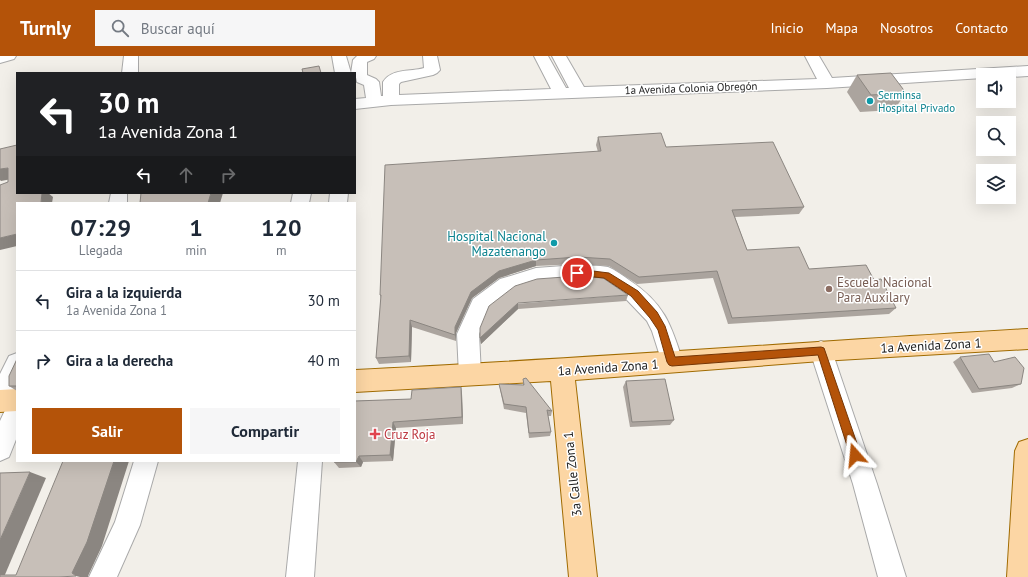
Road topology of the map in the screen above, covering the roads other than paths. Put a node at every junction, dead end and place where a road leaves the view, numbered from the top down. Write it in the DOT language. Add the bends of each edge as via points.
graph roads {
  1 [pos="9,56"];
  2 [pos="131,56"];
  3 [pos="339,56"];
  4 [pos="369,56"];
  5 [pos="430,56"];
  6 [pos="541,56"];
  7 [pos="559,56"];
  8 [pos="812,56"];
  9 [pos="0,58"];
  10 [pos="1015,58"];
  11 [pos="1027,71"];
  12 [pos="130,72"];
  13 [pos="343,72"];
  14 [pos="827,83"];
  15 [pos="579,92"];
  16 [pos="561,93"];
  17 [pos="391,100"];
  18 [pos="374,101"];
  19 [pos="356,104"];
  20 [pos="1028,339"];
  21 [pos="821,351"];
  22 [pos="672,362"];
  23 [pos="16,365"];
  24 [pos="562,370"];
  25 [pos="470,375"];
  26 [pos="356,381"];
  27 [pos="0,399"];
  28 [pos="16,400"];
  29 [pos="16,411"];
  30 [pos="0,449"];
  31 [pos="1028,451"];
  32 [pos="146,462"];
  33 [pos="310,462"];
  34 [pos="103,577"];
  35 [pos="300,577"];
  36 [pos="582,577"];
  37 [pos="892,577"];
  38 [pos="1021,577"];
  1 -- 9 [label="street"];
  2 -- 12 [label="street"];
  3 -- 13 [label="street"];
  4 -- 18 [label="street" via="360,60 359,75 362,79 372,82"];
  5 -- 17 [label="street" via="432,70 429,72 399,77 391,82"];
  6 -- 16 [label="street"];
  7 -- 15 [label="street"];
  8 -- 14 [label="street"];
  10 -- 11 [label="street"];
  11 -- 14 [label="street, 1a Avenida Colonia Obregón"];
  14 -- 15 [label="street, 1a Avenida Colonia Obregón"];
  15 -- 16 [label="street, 1a Avenida Colonia Obregón"];
  16 -- 17 [label="street, 1a Avenida Colonia Obregón"];
  17 -- 18 [label="street, 1a Avenida Colonia Obregón"];
  18 -- 19 [label="street, 1a Avenida Colonia Obregón"];
  20 -- 21 [label="main road, 1a Avenida Zona 1"];
  21 -- 22 [label="main road, 1a Avenida Zona 1"];
  21 -- 37 [label="street" via="865,484"];
  22 -- 24 [label="main road, 1a Avenida Zona 1"];
  22 -- 25 [label="street" via="662,329 654,315 634,294 606,275 577,273 536,276 507,285 480,305 468,334"];
  23 -- 27 [label="street"];
  24 -- 25 [label="main road, 1a Avenida Zona 1"];
  24 -- 36 [label="main road, 3a Calle Zona 1"];
  25 -- 26 [label="main road, 1a Avenida Zona 1"];
  27 -- 28 [label="main road"];
  29 -- 30 [label="street"];
  31 -- 38 [label="main road"];
  32 -- 34 [label="street" via="127,524"];
  33 -- 35 [label="street"];
}
